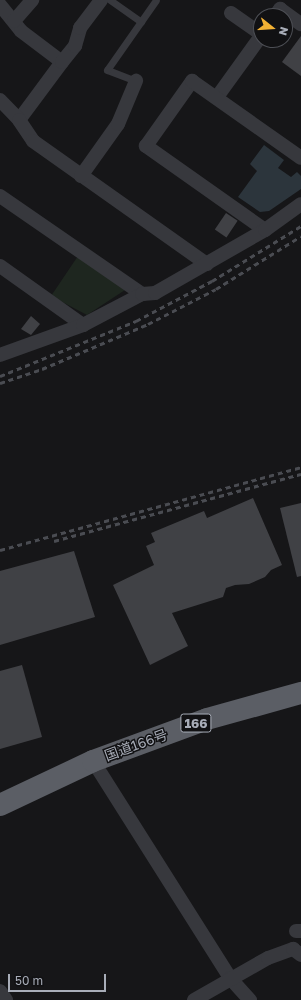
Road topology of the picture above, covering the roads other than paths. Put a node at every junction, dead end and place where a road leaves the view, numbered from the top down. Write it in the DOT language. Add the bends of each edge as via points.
graph roads {
  1 [pos="32,0"];
  2 [pos="101,0"];
  3 [pos="110,0"];
  4 [pos="156,0"];
  5 [pos="0,5"];
  6 [pos="231,13"];
  7 [pos="14,21"];
  8 [pos="141,22"];
  9 [pos="253,29"];
  10 [pos="253,46"];
  11 [pos="62,62"];
  12 [pos="136,81"];
  13 [pos="217,97"];
  14 [pos="0,100"];
  15 [pos="19,120"];
  16 [pos="301,158"];
  17 [pos="81,176"];
  18 [pos="0,196"];
  19 [pos="301,204"];
  20 [pos="265,230"];
  21 [pos="207,264"];
  22 [pos="0,266"];
  23 [pos="142,294"];
  24 [pos="83,325"];
  25 [pos="0,342"];
  26 [pos="6,353"];
  27 [pos="301,693"];
  28 [pos="93,761"];
  29 [pos="0,805"];
  30 [pos="301,955"];
  31 [pos="230,978"];
  32 [pos="0,991"];
  33 [pos="6,1000"];
  34 [pos="194,1000"];
  35 [pos="250,1000"];
  1 -- 7 [label="street"];
  2 -- 11 [label="street" via="80,28 75,46"];
  3 -- 8 [label="lane"];
  4 -- 8 [label="lane"];
  5 -- 7 [label="street"];
  6 -- 9 [label="street"];
  7 -- 11 [label="street" via="21,31"];
  8 -- 12 [label="lane" via="107,70"];
  10 -- 13 [label="street"];
  11 -- 15 [label="street"];
  12 -- 17 [label="street" via="118,124"];
  13 -- 16 [label="street"];
  13 -- 20 [label="street" via="192,81 146,146"];
  14 -- 15 [label="street"];
  15 -- 17 [label="street" via="33,141"];
  17 -- 21 [label="street"];
  18 -- 23 [label="street"];
  19 -- 20 [label="street"];
  20 -- 21 [label="street"];
  21 -- 23 [label="street" via="154,293"];
  22 -- 24 [label="street"];
  23 -- 24 [label="street"];
  24 -- 26 [label="street"];
  25 -- 26 [label="street"];
  27 -- 28 [label="highway, 国道166号 / 166" via="207,718"];
  28 -- 29 [label="highway, 国道166号 / 166"];
  28 -- 31 [label="street"];
  30 -- 31 [label="street" via="293,949 268,958"];
  31 -- 34 [label="street"];
  31 -- 35 [label="street"];
  32 -- 33 [label="street"];
}
